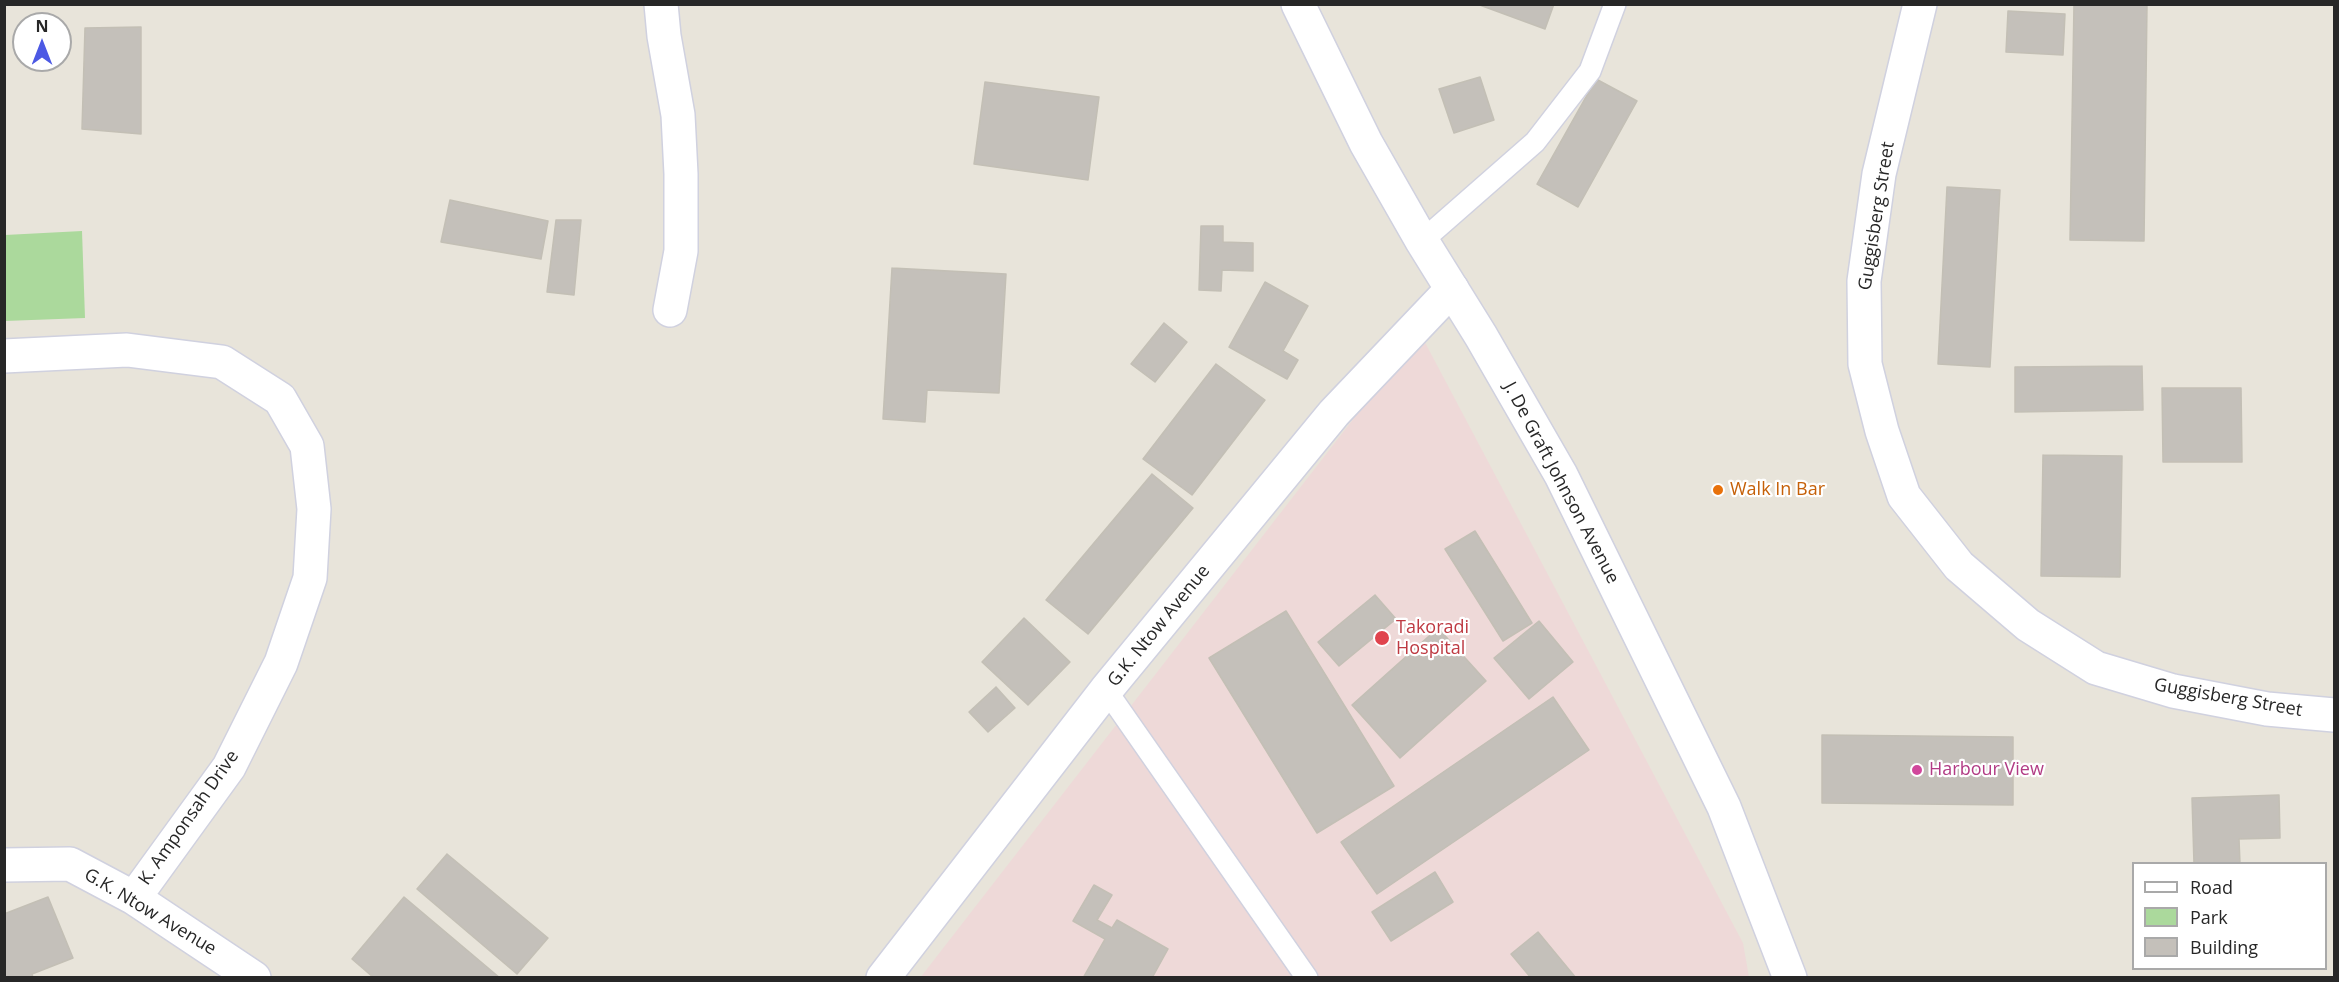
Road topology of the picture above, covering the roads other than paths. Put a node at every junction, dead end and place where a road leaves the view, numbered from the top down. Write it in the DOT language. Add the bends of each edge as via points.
graph roads {
  1 [pos="661,4"];
  2 [pos="1298,4"];
  3 [pos="1615,4"];
  4 [pos="1920,4"];
  5 [pos="1422,241"];
  6 [pos="1452,289"];
  7 [pos="670,310"];
  8 [pos="4,356"];
  9 [pos="1106,690"];
  10 [pos="2334,715"];
  11 [pos="4,865"];
  12 [pos="134,898"];
  13 [pos="254,978"];
  14 [pos="884,978"];
  15 [pos="1308,978"];
  16 [pos="1790,978"];
  1 -- 7 [label="street" via="678,115 681,174 681,251"];
  2 -- 5 [label="street, J. De Graft Johnson Avenue" via="1366,142"];
  3 -- 5 [label="lane" via="1590,71 1535,142"];
  4 -- 10 [label="street, Guggisberg Street" via="1879,174 1864,281 1865,364 1904,496 1959,566 2028,625 2096,668 2173,691 2267,709"];
  5 -- 6 [label="street, J. De Graft Johnson Avenue"];
  6 -- 9 [label="street, G.K. Ntow Avenue" via="1334,413"];
  6 -- 16 [label="street, J. De Graft Johnson Avenue" via="1561,476 1708,774"];
  8 -- 12 [label="street, K. Amponsah Drive" via="127,350 222,362 280,399 307,446 314,509 310,578 282,663 229,767"];
  9 -- 14 [label="street, G.K. Ntow Avenue"];
  9 -- 15 [label="lane"];
  11 -- 12 [label="street, G.K. Ntow Avenue" via="70,864"];
  12 -- 13 [label="street, G.K. Ntow Avenue"];
}
